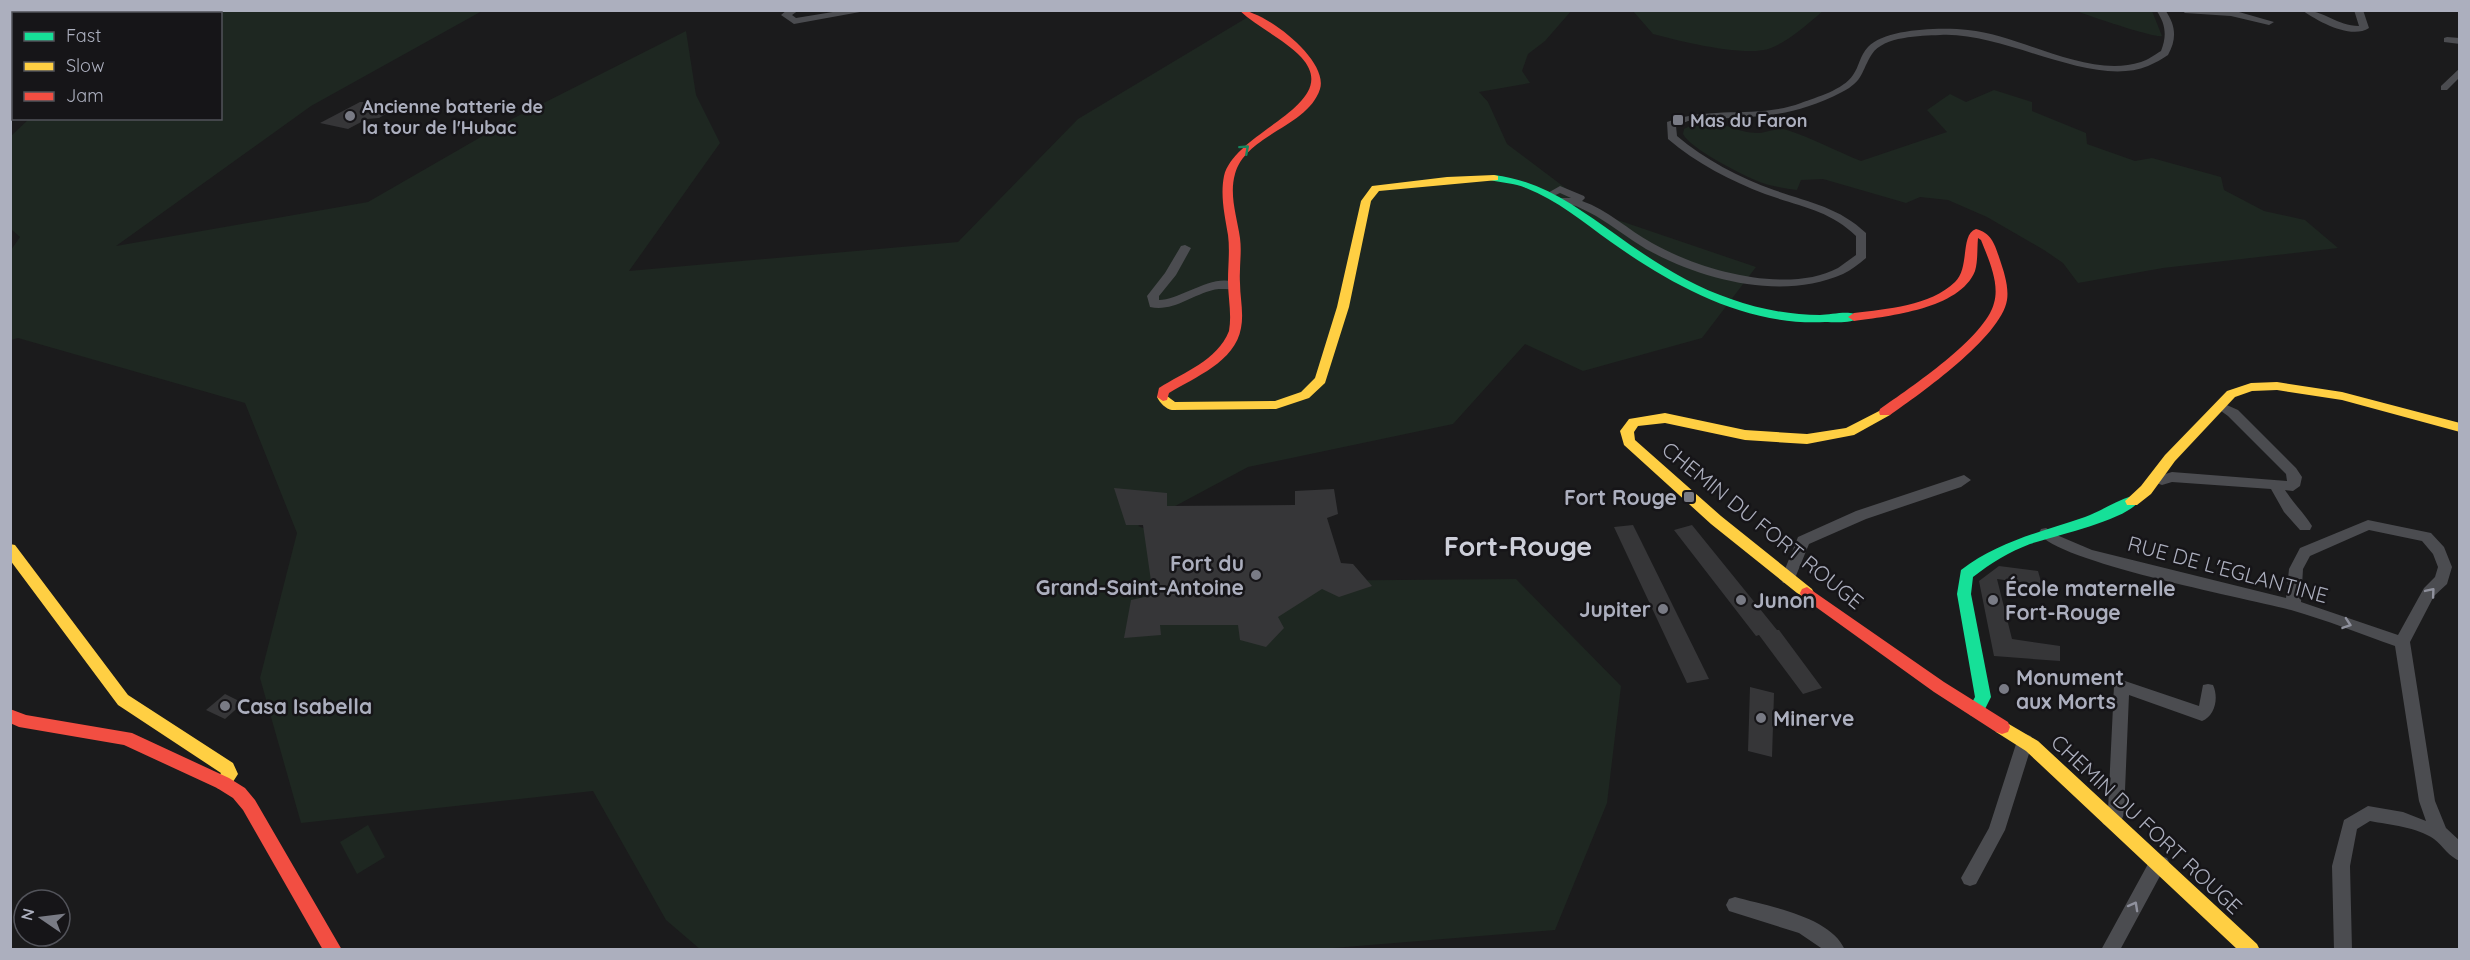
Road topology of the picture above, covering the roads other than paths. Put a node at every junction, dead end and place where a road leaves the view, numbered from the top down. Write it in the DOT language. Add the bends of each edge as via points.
graph roads {
  1 [pos="795,10"];
  2 [pos="867,10"];
  3 [pos="1243,10"];
  4 [pos="2160,10"];
  5 [pos="2185,10"];
  6 [pos="2306,10"];
  7 [pos="2358,10"];
  8 [pos="2233,12"];
  9 [pos="2269,22"];
  10 [pos="2447,40"];
  11 [pos="2460,41"];
  12 [pos="2460,70"];
  13 [pos="2444,88"];
  14 [pos="1556,198"];
  15 [pos="1185,248"];
  16 [pos="1234,286"];
  17 [pos="2220,406"];
  18 [pos="2460,428"];
  19 [pos="2156,478"];
  20 [pos="1964,480"];
  21 [pos="2275,485"];
  22 [pos="2305,526"];
  23 [pos="2046,533"];
  24 [pos="10,549"];
  25 [pos="1788,579"];
  26 [pos="2293,605"];
  27 [pos="2402,642"];
  28 [pos="2208,690"];
  29 [pos="1976,710"];
  30 [pos="10,716"];
  31 [pos="2025,741"];
  32 [pos="224,783"];
  33 [pos="2109,819"];
  34 [pos="2439,832"];
  35 [pos="2460,853"];
  36 [pos="2161,864"];
  37 [pos="1970,878"];
  38 [pos="1735,905"];
  39 [pos="333,950"];
  40 [pos="1836,950"];
  41 [pos="2110,950"];
  42 [pos="2251,950"];
  43 [pos="2343,950"];
  1 -- 2 [label="street" via="786,15 794,21"];
  16 -- 3 [label="street, one-way" via="1234,241 1226,202 1233,163 1239,152 1311,99 1318,80 1309,58"];
  4 -- 14 [label="street" via="2170,27 2170,39 2165,53 2142,66 2091,65 1974,33 1909,35 1870,47 1858,77 1847,86 1789,110 1686,118 1671,124 1672,137 1696,154 1747,182 1822,207 1851,223 1862,235 1862,256 1836,272 1792,282 1725,277 1697,269 1650,247 1592,210"];
  5 -- 8 [label="street"];
  6 -- 7 [label="street" via="2340,26 2358,29 2364,28 2365,23"];
  8 -- 9 [label="street"];
  10 -- 11 [label="street"];
  12 -- 13 [label="street"];
  14 -- 16 [label="street" via="1503,178 1376,188 1366,201 1343,307 1321,380 1305,395 1276,405 1172,406 1163,400 1163,391 1231,342 1236,313"];
  14 -- 25 [label="street, CHEMIN DU FORT ROUGE" via="1676,279 1747,310 1789,317 1855,316 1939,297 1955,289 1969,275 1973,264 1972,234 1976,232 1986,238 2001,297 1994,318 1961,353 1864,426 1846,434 1806,439 1726,431 1665,418 1634,422 1627,431 1629,442 1638,453"];
  15 -- 16 [label="street" via="1153,296 1154,304 1168,306 1206,286"];
  17 -- 18 [label="street" via="2239,388 2274,385 2315,391"];
  17 -- 19 [label="street"];
  17 -- 21 [label="street" via="2233,413 2295,477 2293,486"];
  19 -- 21 [label="street"];
  19 -- 23 [label="street" via="2140,497 2123,507"];
  20 -- 25 [label="street" via="1948,489 1834,525 1803,542"];
  21 -- 22 [label="street"];
  23 -- 26 [label="street, RUE DE L'EGLANTINE" via="2089,555"];
  23 -- 29 [label="street" via="1978,563 1966,574 1964,594 1983,697"];
  24 -- 32 [label="street" via="123,700 227,768 230,774"];
  25 -- 29 [label="street, CHEMIN DU FORT ROUGE"];
  26 -- 27 [label="street, RUE DE L'EGLANTINE, one-way"];
  27 -- 26 [label="street, one-way" via="2429,592 2442,580 2445,567 2439,551 2426,537 2368,525 2305,552 2296,569"];
  27 -- 34 [label="street" via="2427,801"];
  28 -- 33 [label="street" via="2207,708 2202,714 2122,686 2116,814"];
  29 -- 31 [label="street, CHEMIN DU FORT ROUGE"];
  30 -- 32 [label="street" via="25,722 126,738"];
  31 -- 33 [label="street, CHEMIN DU FORT ROUGE"];
  31 -- 37 [label="street" via="1997,830"];
  32 -- 39 [label="street" via="239,792 249,806"];
  33 -- 36 [label="street, CHEMIN DU FORT ROUGE"];
  34 -- 35 [label="street"];
  34 -- 43 [label="street" via="2368,813 2350,825 2341,866"];
  41 -- 36 [label="street, one-way"];
  36 -- 42 [label="street, CHEMIN DU FORT ROUGE"];
  38 -- 40 [label="street" via="1796,924 1831,940"];
}
